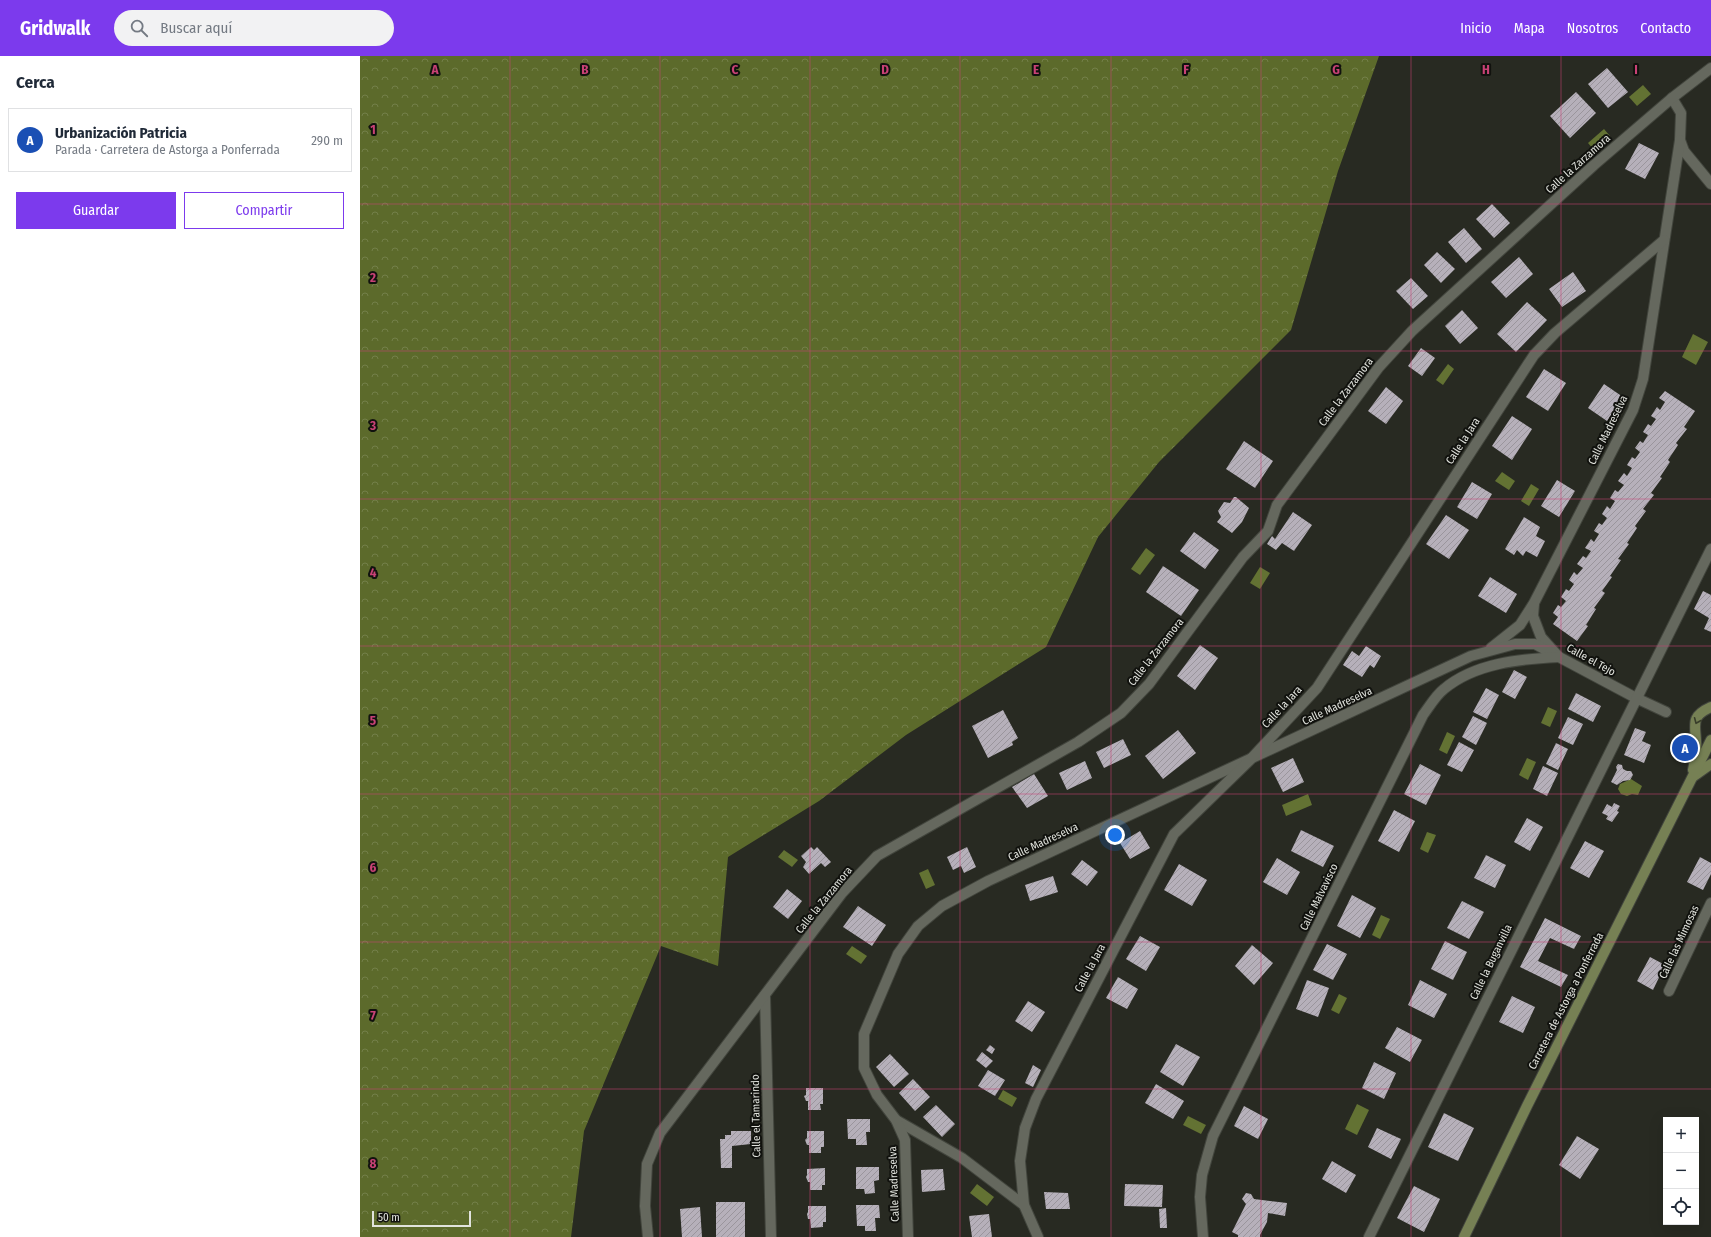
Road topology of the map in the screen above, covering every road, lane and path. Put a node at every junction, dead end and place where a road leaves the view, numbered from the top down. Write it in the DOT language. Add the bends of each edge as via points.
graph roads {
  1 [pos="1711,68"];
  2 [pos="1672,98"];
  3 [pos="1680,140"];
  4 [pos="1711,184"];
  5 [pos="1664,240"];
  6 [pos="1711,549"];
  7 [pos="1534,603"];
  8 [pos="1489,651"];
  9 [pos="1559,657"];
  10 [pos="1636,698"];
  11 [pos="1711,707"];
  12 [pos="1666,712"];
  13 [pos="1711,740"];
  14 [pos="1696,741"];
  15 [pos="1708,752"];
  16 [pos="1249,761"];
  17 [pos="1711,764"];
  18 [pos="1692,778"];
  19 [pos="1711,903"];
  20 [pos="1669,991"];
  21 [pos="765,995"];
  22 [pos="896,1120"];
  23 [pos="1024,1205"];
  24 [pos="648,1237"];
  25 [pos="771,1237"];
  26 [pos="908,1237"];
  27 [pos="1038,1237"];
  28 [pos="1203,1237"];
  29 [pos="1369,1237"];
  30 [pos="1464,1237"];
  1 -- 2 [label="street, Calle la Zarzamora"];
  2 -- 3 [label="street, Calle Madreselva" via="1681,113"];
  2 -- 21 [label="street, Calle la Zarzamora" via="1594,165 1412,331 1379,367 1277,505 1268,531 1243,557 1149,684 1121,713 1078,742 877,856 842,893"];
  3 -- 4 [label="street" via="1684,151"];
  3 -- 5 [label="street, Calle Madreselva"];
  5 -- 7 [label="street, Calle Madreselva" via="1643,379 1633,410"];
  5 -- 16 [label="street, Calle la Jara" via="1555,333 1534,355 1317,688"];
  6 -- 10 [label="street, Calle la Buganvilla"];
  7 -- 8 [label="street, Calle Madreselva" via="1520,625"];
  7 -- 9 [label="street, Calle el Tejo" via="1533,616 1541,637"];
  8 -- 9 [label="street, Calle Madreselva" via="1515,644 1535,644"];
  8 -- 16 [label="street, Calle Madreselva" via="1471,656"];
  9 -- 10 [label="street, Calle el Tejo"];
  9 -- 28 [label="street, Calle Malvavisco" via="1528,658 1490,666 1464,676 1444,689 1422,715 1213,1136 1202,1175 1200,1197"];
  10 -- 12 [label="street, Calle el Tejo"];
  10 -- 29 [label="street, Calle la Buganvilla"];
  11 -- 14 [label="main road, Carretera de Astorga a Ponferrada, one-way" via="1695,721"];
  13 -- 15 [label="main road, Carretera de Astorga a Ponferrada"];
  14 -- 15 [label="main road"];
  14 -- 18 [label="main road, Carretera de Astorga a Ponferrada"];
  15 -- 18 [label="main road, Carretera de Astorga a Ponferrada"];
  16 -- 22 [label="street, Calle Madreselva" via="988,881 942,906 918,926 898,954 864,1034 864,1068 877,1095"];
  16 -- 23 [label="street, Calle la Jara" via="1174,834 1036,1099 1025,1128 1020,1162"];
  17 -- 18 [label="main road, Carretera de Astorga a Ponferrada"];
  18 -- 30 [label="main road, Carretera de Astorga a Ponferrada"];
  19 -- 20 [label="street, Calle las Mimosas"];
  21 -- 24 [label="street, Calle la Zarzamora" via="660,1133 647,1164 645,1206"];
  21 -- 25 [label="street, Calle el Tamarindo"];
  22 -- 23 [label="street" via="962,1158"];
  22 -- 26 [label="street, Calle Madreselva" via="905,1140"];
  23 -- 27 [label="street, Calle la Jara"];
}
